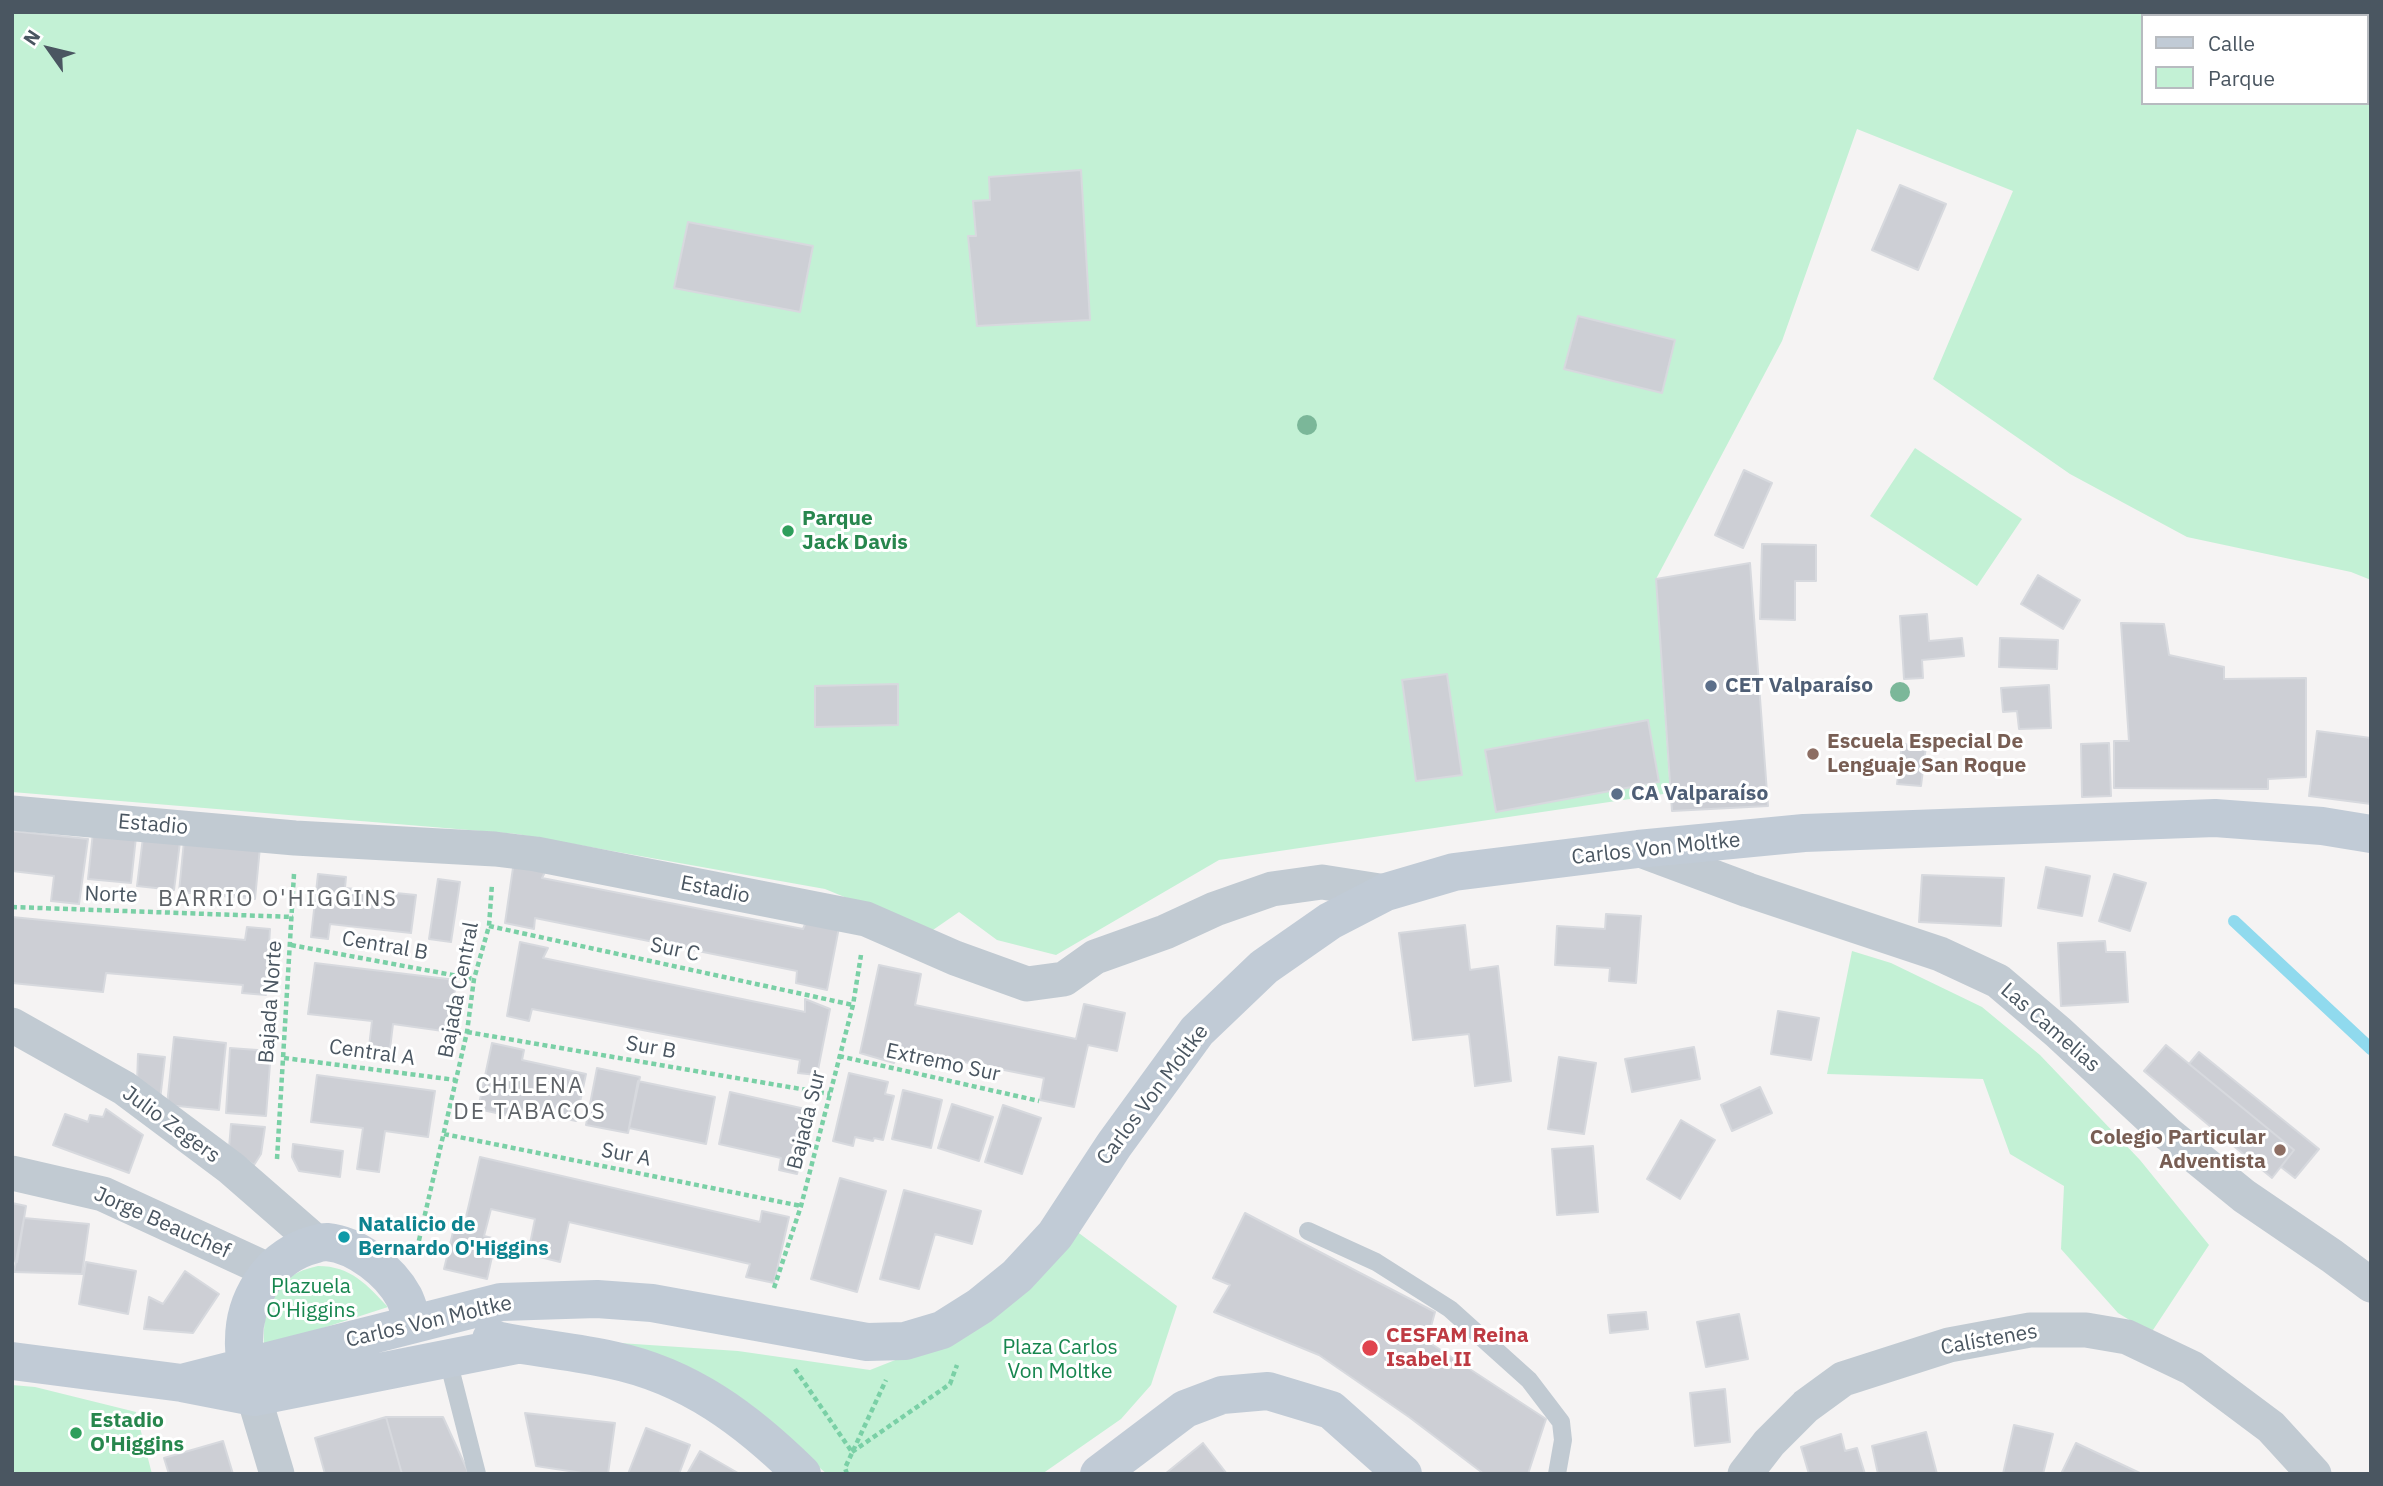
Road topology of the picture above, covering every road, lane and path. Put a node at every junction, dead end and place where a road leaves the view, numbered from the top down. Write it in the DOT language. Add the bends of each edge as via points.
graph roads {
  1 [pos="12,813"];
  2 [pos="2371,834"];
  3 [pos="295,838"];
  4 [pos="495,849"];
  5 [pos="1639,849"];
  6 [pos="1385,892"];
  7 [pos="12,907"];
  8 [pos="293,917"];
  9 [pos="866,919"];
  10 [pos="489,926"];
  11 [pos="290,945"];
  12 [pos="474,979"];
  13 [pos="853,1006"];
  14 [pos="12,1025"];
  15 [pos="467,1032"];
  16 [pos="839,1056"];
  17 [pos="284,1058"];
  18 [pos="456,1080"];
  19 [pos="830,1094"];
  20 [pos="1039,1101"];
  21 [pos="444,1134"];
  22 [pos="277,1168"];
  23 [pos="12,1173"];
  24 [pos="801,1206"];
  25 [pos="1308,1231"];
  26 [pos="317,1243"];
  27 [pos="270,1271"];
  28 [pos="2371,1285"];
  29 [pos="980,1306"];
  30 [pos="763,1324"];
  31 [pos="429,1328"];
  32 [pos="905,1341"];
  33 [pos="12,1361"];
  34 [pos="250,1383"];
  35 [pos="852,1452"];
  36 [pos="1103,1473"];
  37 [pos="277,1474"];
  38 [pos="477,1474"];
  39 [pos="802,1474"];
  40 [pos="846,1474"];
  41 [pos="1403,1474"];
  42 [pos="1558,1474"];
  43 [pos="1745,1474"];
  44 [pos="2314,1474"];
  1 -- 3 [label="street, Estadio"];
  2 -- 5 [label="main road, Carlos Von Moltke" via="2215,818 1804,834"];
  3 -- 4 [label="street, Estadio"];
  3 -- 8 [label="path, Bajada Norte"];
  4 -- 9 [label="street, Estadio"];
  4 -- 10 [label="path, Bajada Central"];
  5 -- 6 [label="main road, Carlos Von Moltke" via="1454,872"];
  5 -- 28 [label="street, Las Camelias" via="1940,954 1998,981 2244,1196"];
  6 -- 9 [label="street, Estadio" via="1322,882 1272,889 1095,957 1064,979 1027,984"];
  6 -- 29 [label="main road, Carlos Von Moltke" via="1330,921 1264,967 1197,1031 1055,1235 1017,1276"];
  7 -- 8 [label="path, Norte"];
  8 -- 11 [label="path, Bajada Norte"];
  9 -- 13 [label="path, Bajada Sur"];
  10 -- 12 [label="path, Bajada Central"];
  10 -- 13 [label="path, Sur C"];
  11 -- 12 [label="path, Central B"];
  11 -- 17 [label="path, Bajada Norte"];
  12 -- 15 [label="path, Bajada Central"];
  13 -- 16 [label="path, Bajada Sur"];
  14 -- 26 [label="street, Julio Zegers" via="124,1088 231,1168"];
  15 -- 18 [label="path, Bajada Central"];
  15 -- 19 [label="path, Sur B"];
  16 -- 19 [label="path, Bajada Sur"];
  16 -- 20 [label="path, Extremo Sur"];
  17 -- 18 [label="path, Central A"];
  17 -- 22 [label="path, Bajada Norte"];
  18 -- 21 [label="path, Bajada Central"];
  19 -- 24 [label="path, Bajada Sur"];
  21 -- 24 [label="path, Sur A"];
  21 -- 31 [label="path, Bajada Central"];
  23 -- 27 [label="street, Jorge Beauchef" via="103,1194"];
  24 -- 30 [label="path, Bajada Sur"];
  25 -- 42 [label="lane" via="1376,1262 1450,1310 1529,1380 1561,1422"];
  26 -- 27 [label="main road" via="286,1256"];
  26 -- 31 [label="main road" via="346,1247 365,1257 388,1276"];
  27 -- 34 [label="main road" via="247,1317 244,1340"];
  29 -- 32 [label="main road, Carlos Von Moltke" via="942,1330"];
  29 -- 35 [label="path" via="950,1384"];
  30 -- 31 [label="main road, Carlos Von Moltke" via="652,1303 597,1298 501,1302"];
  30 -- 32 [label="main road, Carlos Von Moltke" via="867,1342"];
  30 -- 35 [label="path"];
  31 -- 34 [label="main road, Carlos Von Moltke"];
  31 -- 34 [label="main road" via="340,1381"];
  31 -- 38 [label="lane"];
  31 -- 39 [label="main road" via="613,1360 672,1378 729,1410"];
  32 -- 35 [label="path"];
  33 -- 34 [label="main road, Carlos Von Moltke" via="181,1383"];
  34 -- 37 [label="street"];
  35 -- 40 [label="path"];
  36 -- 41 [label="main road" via="1185,1409 1222,1395 1268,1391 1331,1410"];
  43 -- 44 [label="street, Calístenes" via="1806,1406 1843,1379 1949,1345 2030,1330 2086,1330 2127,1337 2192,1368 2272,1427"];
}
